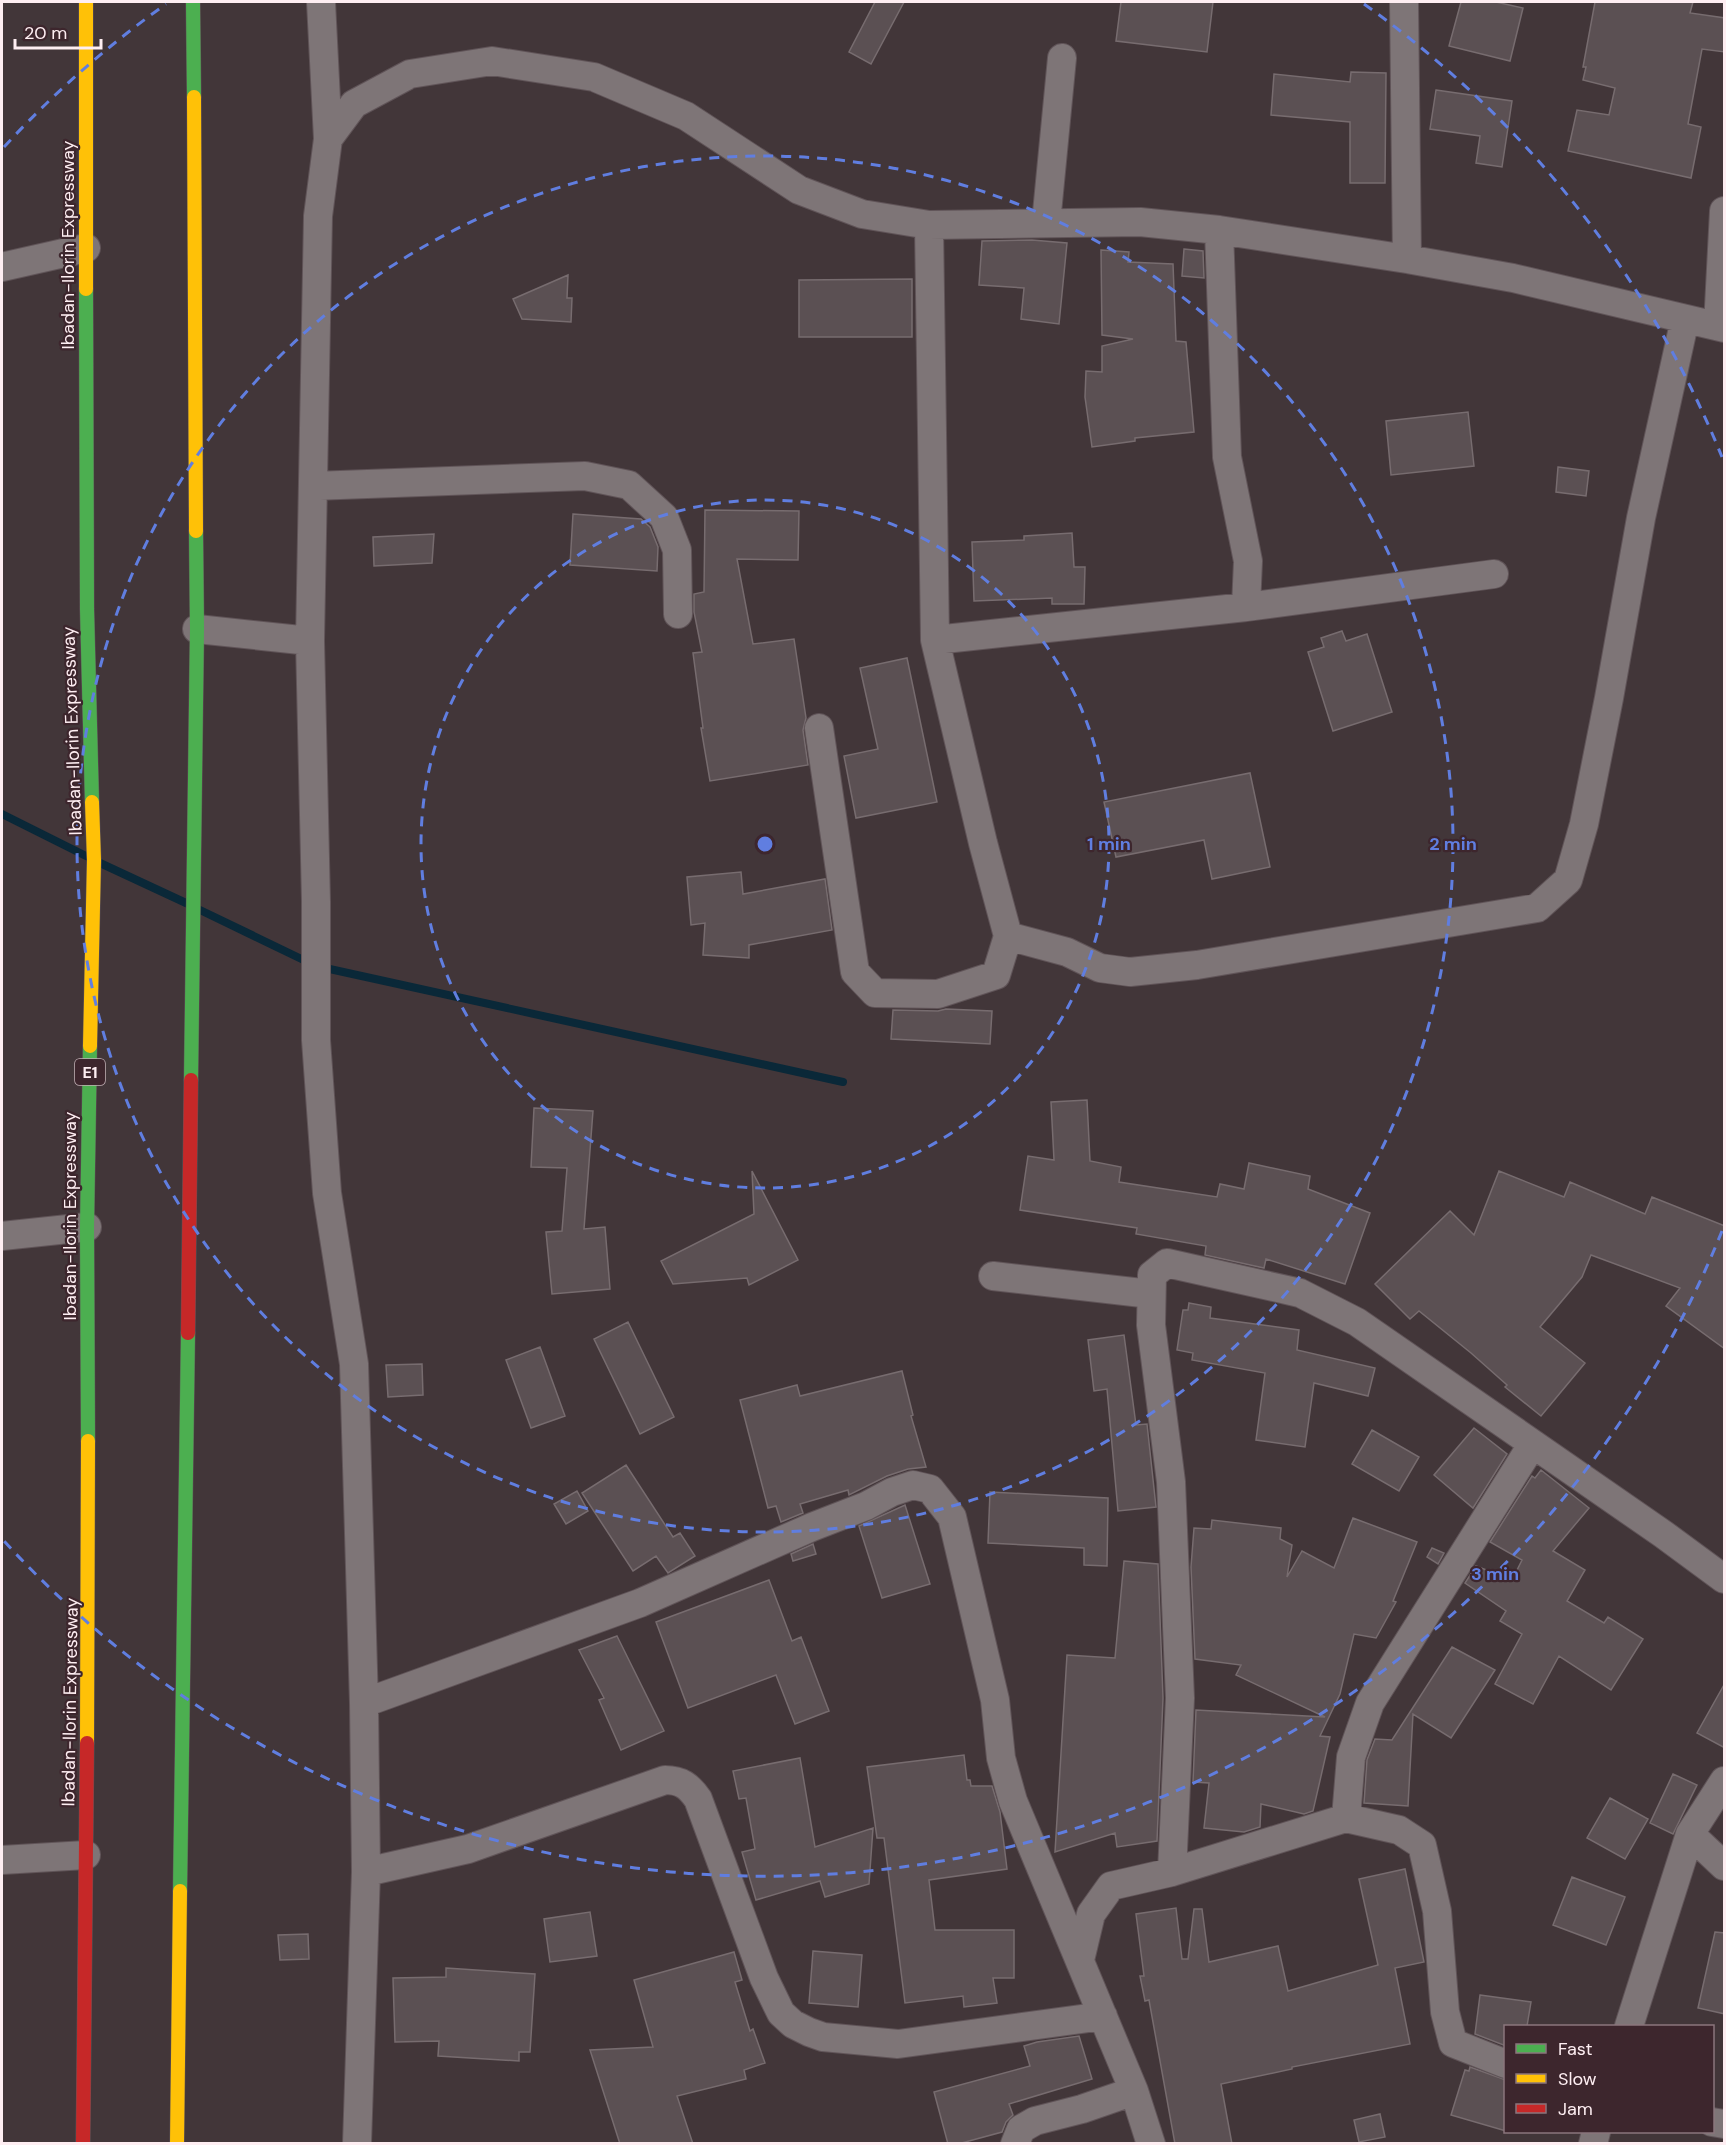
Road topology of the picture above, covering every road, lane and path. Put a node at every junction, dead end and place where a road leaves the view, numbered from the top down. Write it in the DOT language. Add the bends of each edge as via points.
graph roads {
  1 [pos="87,2"];
  2 [pos="193,2"];
  3 [pos="321,2"];
  4 [pos="1404,2"];
  5 [pos="1062,58"];
  6 [pos="328,139"];
  7 [pos="1725,211"];
  8 [pos="1046,223"];
  9 [pos="929,225"];
  10 [pos="1219,230"];
  11 [pos="86,248"];
  12 [pos="1407,259"];
  13 [pos="2,267"];
  14 [pos="1685,318"];
  15 [pos="1721,327"];
  16 [pos="313,486"];
  17 [pos="1494,574"];
  18 [pos="1246,607"];
  19 [pos="678,614"];
  20 [pos="197,629"];
  21 [pos="935,640"];
  22 [pos="310,641"];
  23 [pos="819,728"];
  24 [pos="1008,936"];
  25 [pos="87,1227"];
  26 [pos="2,1236"];
  27 [pos="993,1276"];
  28 [pos="1150,1294"];
  29 [pos="1532,1445"];
  30 [pos="1725,1579"];
  31 [pos="364,1703"];
  32 [pos="1725,1781"];
  33 [pos="1346,1818"];
  34 [pos="1690,1834"];
  35 [pos="86,1855"];
  36 [pos="2,1860"];
  37 [pos="1725,1866"];
  38 [pos="366,1872"];
  39 [pos="1172,1872"];
  40 [pos="1080,1960"];
  41 [pos="1103,2016"];
  42 [pos="1629,2025"];
  43 [pos="1504,2063"];
  44 [pos="1134,2091"];
  45 [pos="83,2144"];
  46 [pos="177,2144"];
  47 [pos="357,2144"];
  48 [pos="1015,2144"];
  49 [pos="1151,2144"];
  1 -- 11 [label="highway, Ibadan-Ilorin Expressway / E1"];
  2 -- 20 [label="highway"];
  3 -- 6 [label="street"];
  4 -- 12 [label="street"];
  5 -- 8 [label="street"];
  6 -- 9 [label="street" via="354,104 410,74 492,61 594,77 686,116 799,190 862,214"];
  6 -- 16 [label="street" via="318,216"];
  7 -- 15 [label="street"];
  8 -- 9 [label="street"];
  8 -- 10 [label="street" via="1140,222"];
  9 -- 21 [label="street"];
  10 -- 12 [label="street"];
  10 -- 18 [label="street" via="1227,457 1248,561"];
  11 -- 13 [label="street"];
  11 -- 25 [label="highway, Ibadan-Ilorin Expressway / E1" via="87,609 94,860"];
  12 -- 14 [label="street" via="1513,278"];
  14 -- 15 [label="street"];
  14 -- 24 [label="street" via="1641,518 1587,813 1568,880 1537,908 1130,972 1100,968 1067,952"];
  16 -- 19 [label="street" via="585,476 629,485 664,517 677,550"];
  16 -- 22 [label="street"];
  17 -- 18 [label="street"];
  18 -- 21 [label="street"];
  20 -- 22 [label="street"];
  20 -- 46 [label="highway"];
  21 -- 24 [label="street"];
  22 -- 31 [label="street" via="316,1040 327,1193 354,1364"];
  23 -- 24 [label="street" via="855,972 875,993 938,994 996,975"];
  25 -- 26 [label="street"];
  25 -- 35 [label="highway, Ibadan-Ilorin Expressway / E1"];
  27 -- 28 [label="street"];
  28 -- 29 [label="street" via="1152,1275 1167,1263 1300,1293 1357,1322"];
  28 -- 39 [label="street" via="1171,1482 1179,1676"];
  29 -- 30 [label="street"];
  29 -- 33 [label="street" via="1370,1702 1351,1756"];
  31 -- 38 [label="street"];
  31 -- 40 [label="street" via="640,1603 892,1492 913,1485 930,1489 952,1517 995,1700 1001,1758 1013,1801"];
  32 -- 34 [label="street"];
  33 -- 39 [label="street"];
  33 -- 43 [label="street" via="1399,1830 1422,1845 1437,1911 1445,2012 1453,2043"];
  34 -- 37 [label="street"];
  34 -- 42 [label="street"];
  35 -- 36 [label="street"];
  35 -- 45 [label="highway, Ibadan-Ilorin Expressway / E1"];
  38 -- 41 [label="street" via="468,1849 665,1780 675,1780 686,1784 698,1799 764,1978 782,2013 793,2024 823,2037 898,2044"];
  38 -- 47 [label="street"];
  39 -- 40 [label="street" via="1111,1886 1091,1914"];
  40 -- 41 [label="street"];
  41 -- 44 [label="street"];
  44 -- 48 [label="street" via="1035,2121 1021,2129"];
  44 -- 49 [label="street"];
}
